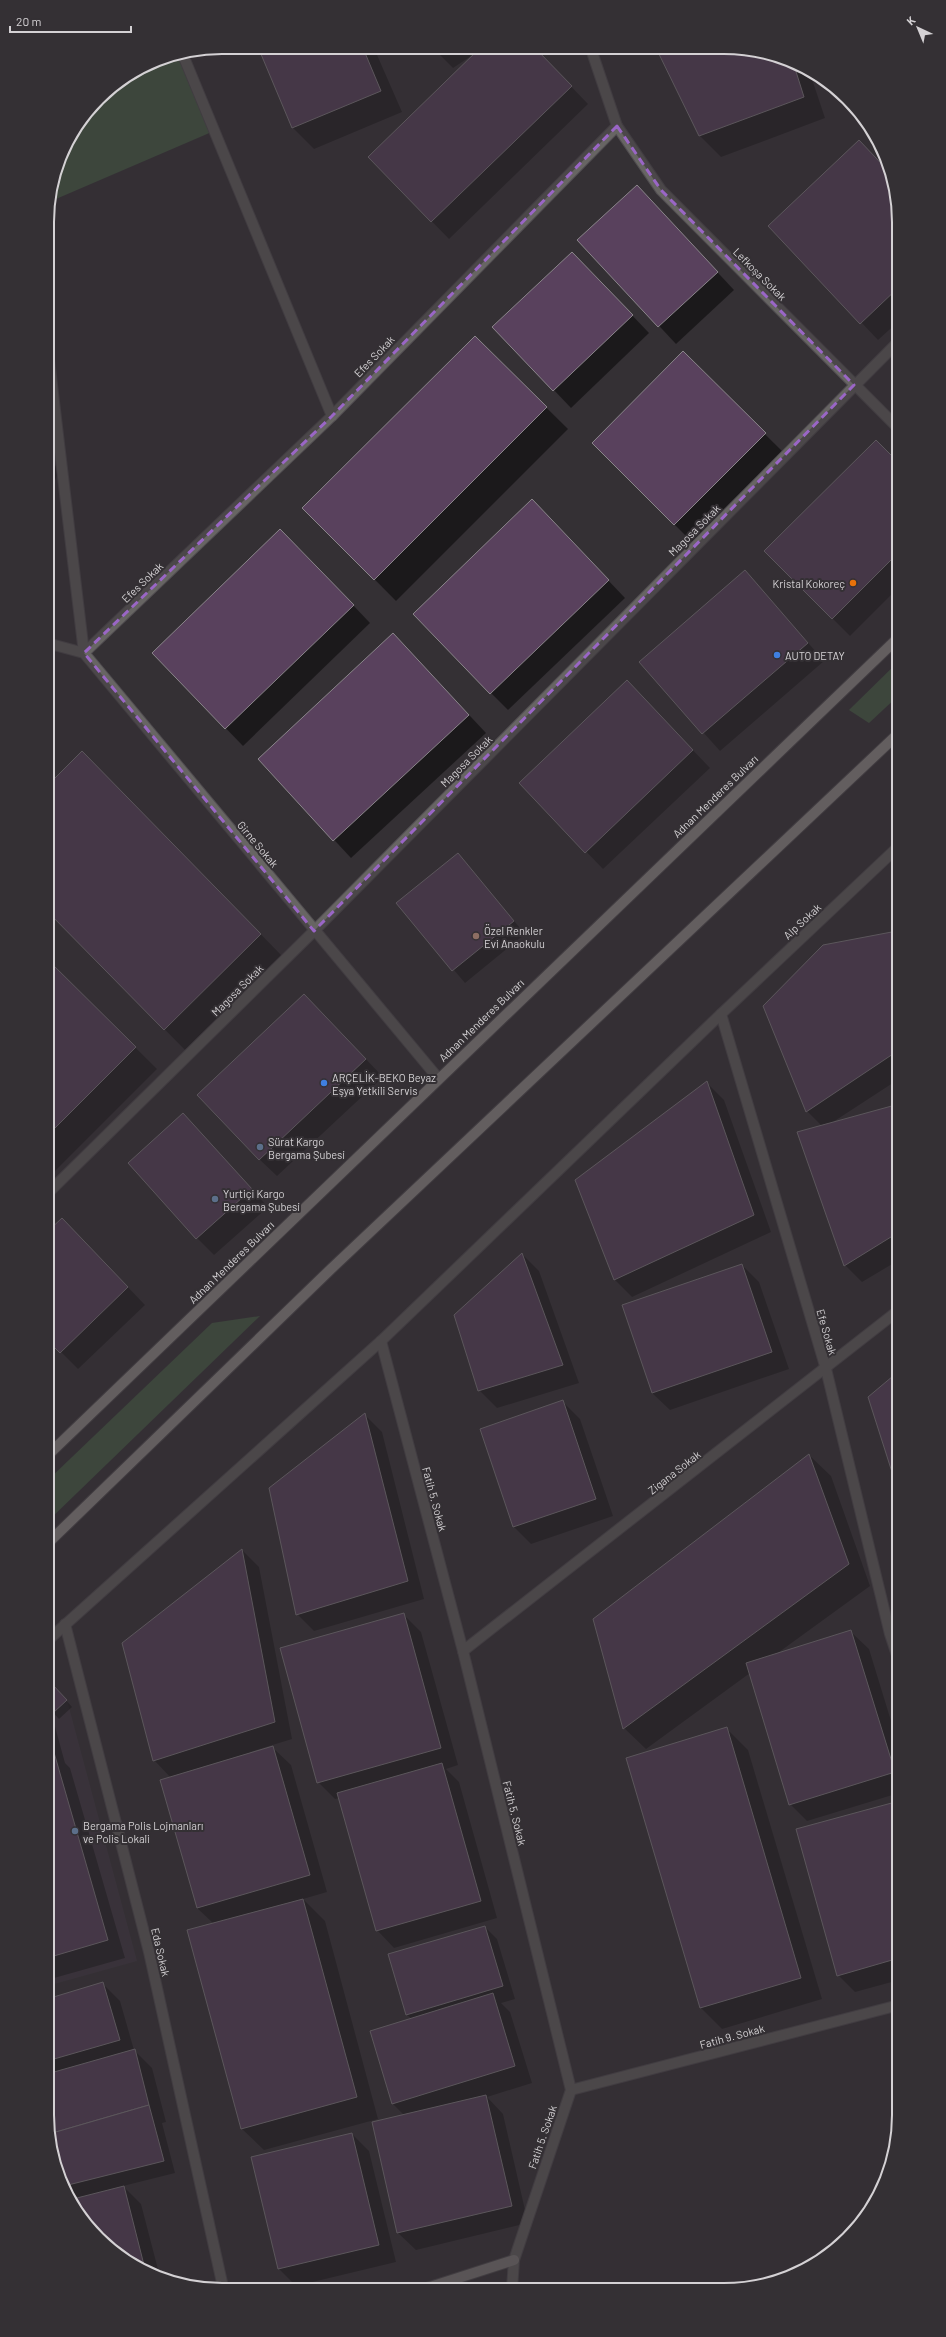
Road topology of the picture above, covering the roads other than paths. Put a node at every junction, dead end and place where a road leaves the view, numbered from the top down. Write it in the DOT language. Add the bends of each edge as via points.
graph roads {
  1 [pos="593,54"];
  2 [pos="184,58"];
  3 [pos="617,126"];
  4 [pos="892,348"];
  5 [pos="854,385"];
  6 [pos="54,402"];
  7 [pos="332,416"];
  8 [pos="892,422"];
  9 [pos="892,644"];
  10 [pos="54,645"];
  11 [pos="84,653"];
  12 [pos="892,740"];
  13 [pos="892,853"];
  14 [pos="314,931"];
  15 [pos="721,1014"];
  16 [pos="438,1078"];
  17 [pos="54,1187"];
  18 [pos="892,1316"];
  19 [pos="381,1341"];
  20 [pos="826,1369"];
  21 [pos="54,1449"];
  22 [pos="54,1537"];
  23 [pos="66,1624"];
  24 [pos="54,1635"];
  25 [pos="892,1639"];
  26 [pos="463,1651"];
  27 [pos="892,2007"];
  28 [pos="571,2090"];
  29 [pos="514,2260"];
  30 [pos="222,2283"];
  31 [pos="443,2283"];
  32 [pos="512,2283"];
  1 -- 3 [label="street"];
  2 -- 7 [label="street"];
  3 -- 5 [label="street, Lefkoşa Sokak" via="661,190"];
  3 -- 7 [label="street, Efes Sokak"];
  4 -- 5 [label="street, Magosa Sokak"];
  5 -- 8 [label="street, Lefkoşa Sokak"];
  5 -- 14 [label="street, Magosa Sokak"];
  6 -- 11 [label="street"];
  7 -- 11 [label="street, Efes Sokak"];
  9 -- 16 [label="main road, Adnan Menderes Bulvarı"];
  10 -- 11 [label="street"];
  11 -- 14 [label="street, Girne Sokak"];
  12 -- 22 [label="main road" via="332,1268"];
  13 -- 15 [label="street, Alp Sokak"];
  14 -- 16 [label="street, Girne Sokak"];
  14 -- 17 [label="street, Magosa Sokak"];
  15 -- 19 [label="street, Alp Sokak"];
  15 -- 20 [label="street, Efe Sokak"];
  16 -- 21 [label="main road, Adnan Menderes Bulvarı"];
  18 -- 20 [label="street, Zigana Sokak"];
  19 -- 23 [label="street, Alp Sokak"];
  19 -- 26 [label="street, Fatih 5. Sokak"];
  20 -- 25 [label="street, Efe Sokak"];
  20 -- 26 [label="street, Zigana Sokak"];
  23 -- 24 [label="street, Alp Sokak"];
  23 -- 30 [label="street, Eda Sokak" via="149,1952"];
  26 -- 28 [label="street, Fatih 5. Sokak"];
  27 -- 28 [label="street, Fatih 9. Sokak"];
  28 -- 29 [label="street, Fatih 5. Sokak"];
  29 -- 31 [label="street"];
  29 -- 32 [label="street, Fatih 5. Sokak"];
}
